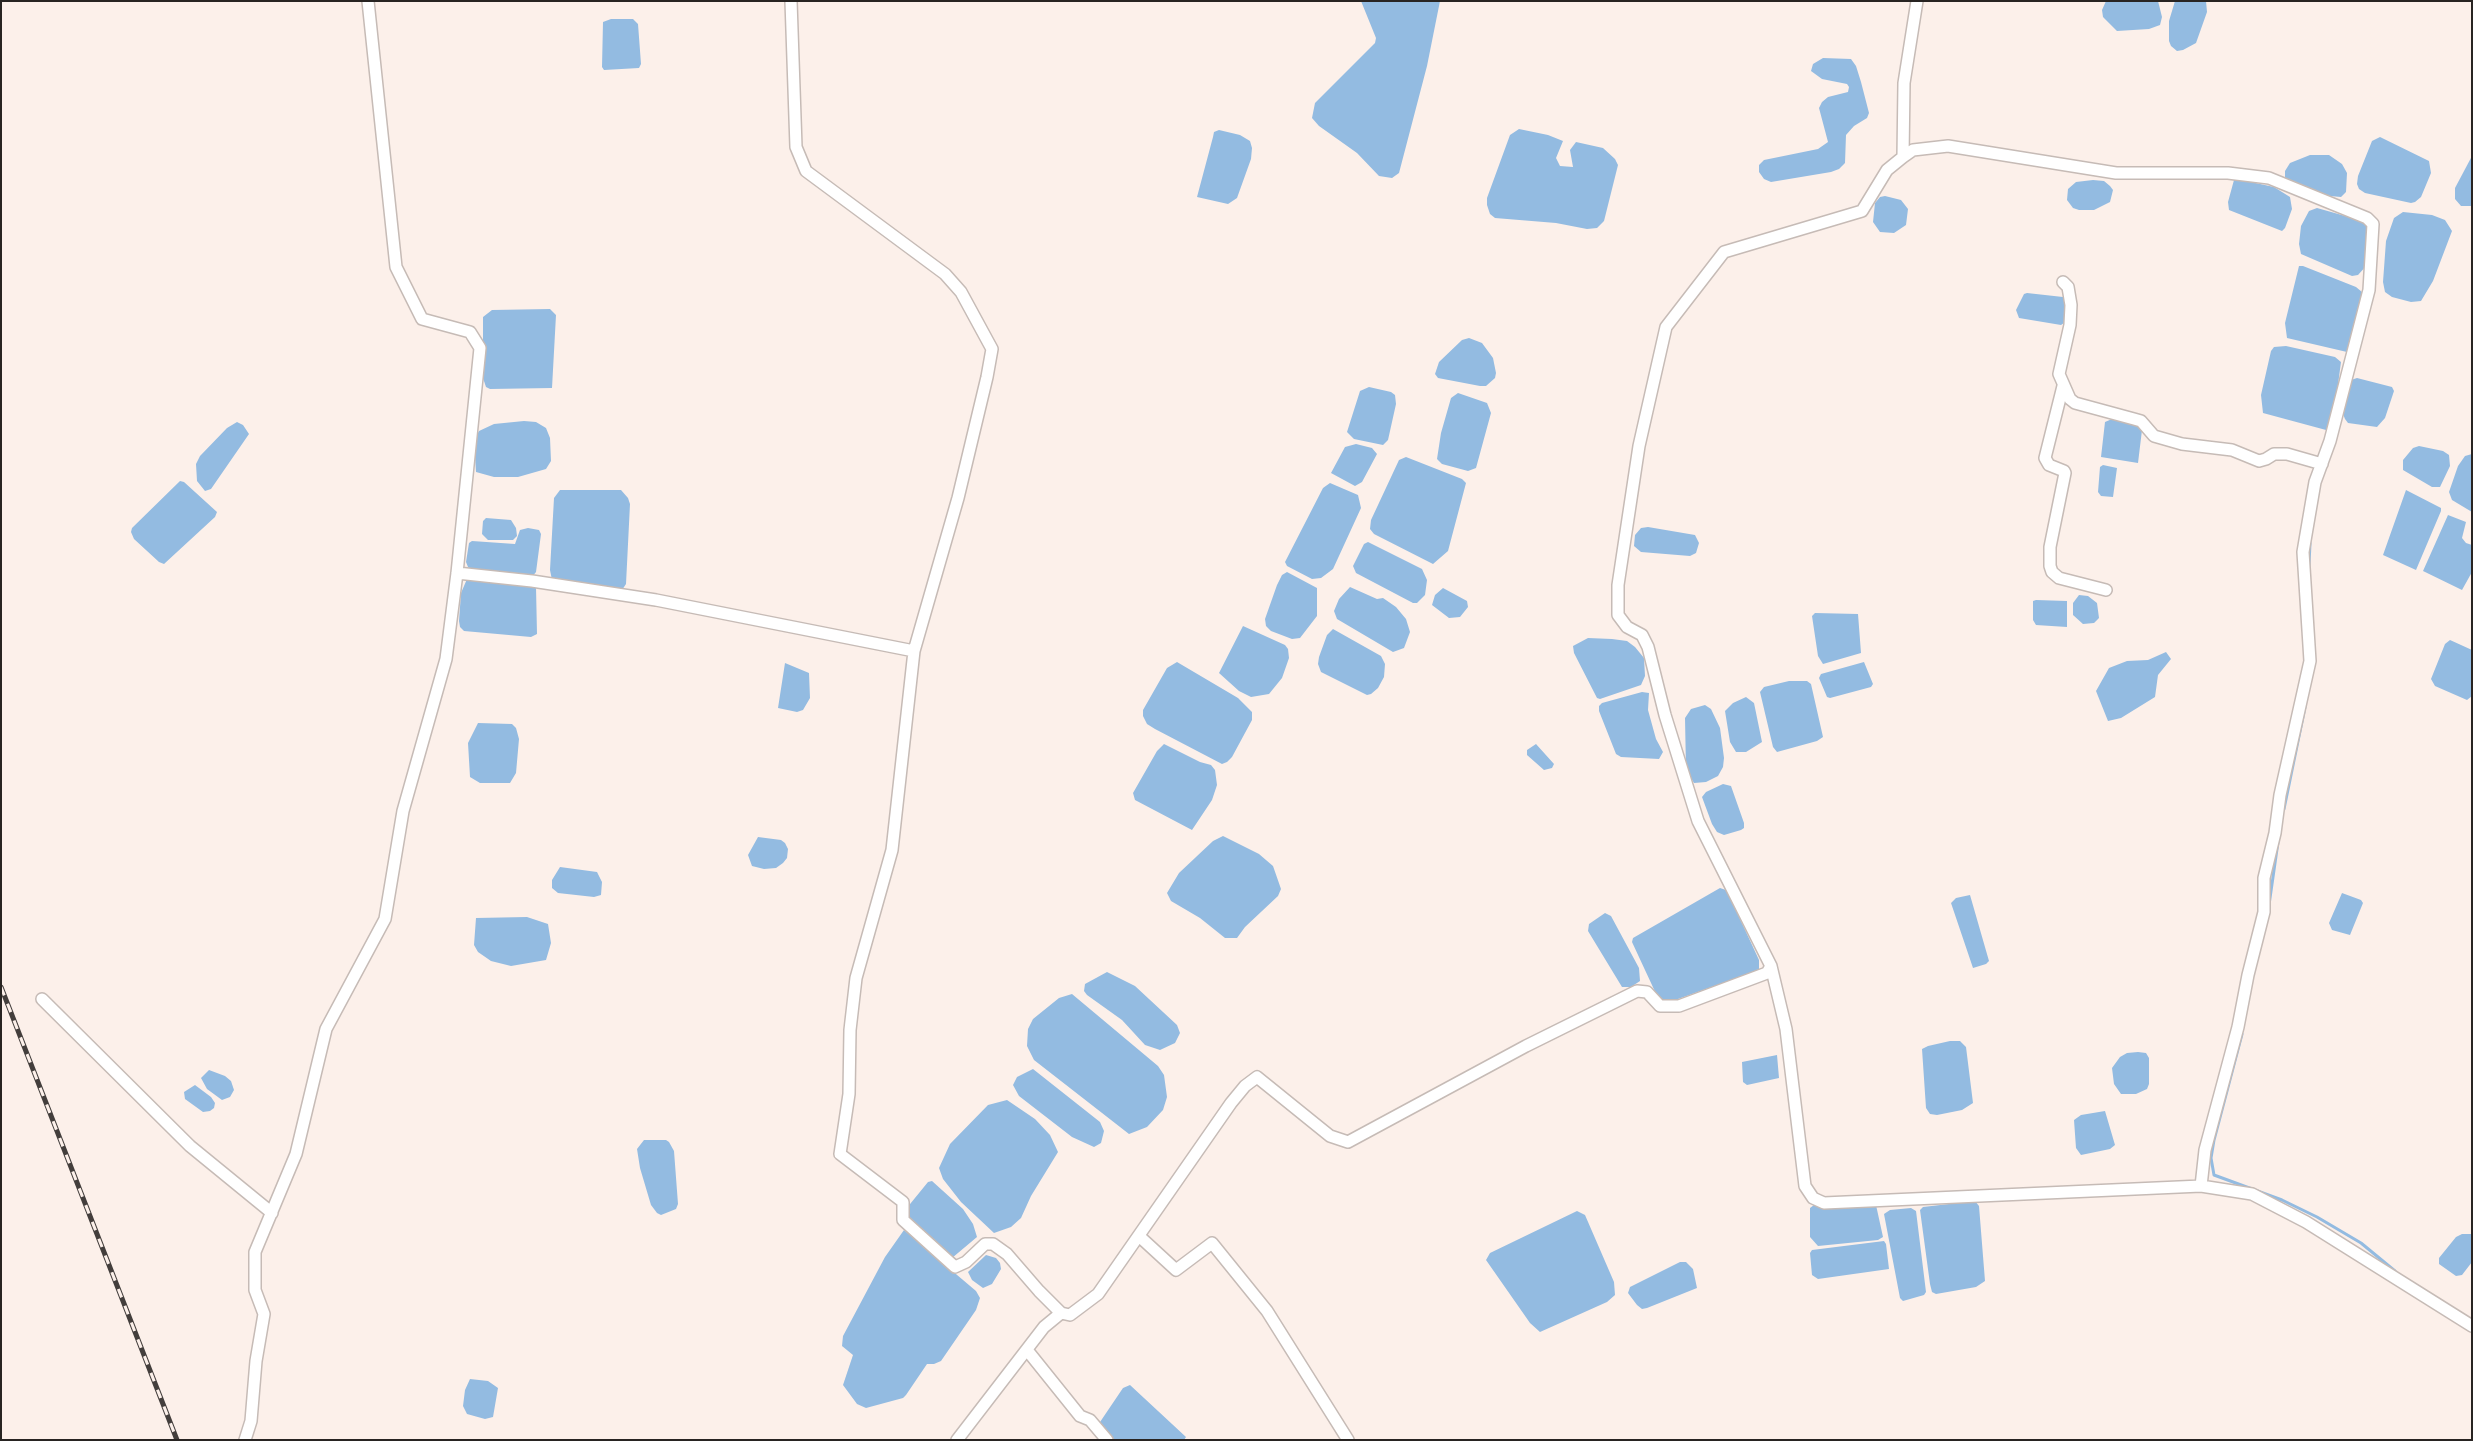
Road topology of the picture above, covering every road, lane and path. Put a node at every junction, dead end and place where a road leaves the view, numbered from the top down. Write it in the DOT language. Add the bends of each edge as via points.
graph roads {
  1 [pos="368,1"];
  2 [pos="791,1"];
  3 [pos="1916,1"];
  4 [pos="1903,157"];
  5 [pos="2063,282"];
  6 [pos="2063,386"];
  7 [pos="2322,464"];
  8 [pos="457,573"];
  9 [pos="2106,590"];
  10 [pos="914,651"];
  11 [pos="1771,966"];
  12 [pos="42,998"];
  13 [pos="2201,1186"];
  14 [pos="272,1213"];
  15 [pos="1139,1236"];
  16 [pos="1061,1313"];
  17 [pos="2472,1326"];
  18 [pos="1027,1350"];
  19 [pos="245,1440"];
  20 [pos="957,1440"];
  21 [pos="1107,1440"];
  22 [pos="1348,1440"];
  1 -- 8 [label="street" via="396,267 422,319 470,332 480,348"];
  2 -- 10 [label="street" via="796,147 806,172 945,274 961,292 992,349 958,498"];
  3 -- 4 [label="street" via="1904,83"];
  4 -- 7 [label="street" via="1913,150 1948,146 2116,173 2228,173 2269,178 2367,218 2373,224 2374,233 2369,290"];
  4 -- 11 [label="street" via="1887,170 1862,211 1724,252 1666,327 1639,446 1618,586 1618,615 1627,627 1642,635 1648,647 1664,715 1698,821"];
  5 -- 6 [label="street" via="2068,286 2071,305 2070,325 2059,369"];
  6 -- 7 [label="street" via="2074,403 2141,421 2154,436 2182,444 2232,450 2259,461 2274,454 2287,454"];
  6 -- 9 [label="street" via="2045,458 2049,465 2065,474 2050,548 2050,566 2059,578"];
  7 -- 13 [label="street" via="2303,552 2310,661 2264,878 2264,912 2205,1150"];
  8 -- 10 [label="street" via="656,600"];
  8 -- 14 [label="street" via="446,659 403,811 385,919 326,1028 296,1154"];
  10 -- 16 [label="street" via="892,850 856,978 850,1030 849,1094 840,1154 903,1202 903,1220 955,1268 985,1244 993,1244 1007,1254"];
  11 -- 13 [label="street" via="1786,1029 1806,1186 1813,1198 1824,1203"];
  11 -- 15 [label="street" via="1762,976 1679,1006 1660,1006 1647,992 1638,991 1526,1046 1348,1142 1330,1136 1257,1077 1230,1103"];
  12 -- 14 [label="street" via="190,1146"];
  13 -- 17 [label="street" via="2252,1194 2306,1222"];
  14 -- 19 [label="street" via="254,1257 255,1290 264,1314 251,1421"];
  15 -- 16 [label="street" via="1098,1294 1070,1315"];
  15 -- 22 [label="street" via="1176,1270 1212,1243 1267,1311"];
  16 -- 18 [label="street" via="1044,1327"];
  18 -- 20 [label="street"];
  18 -- 21 [label="street" via="1080,1416 1090,1420"];
}
